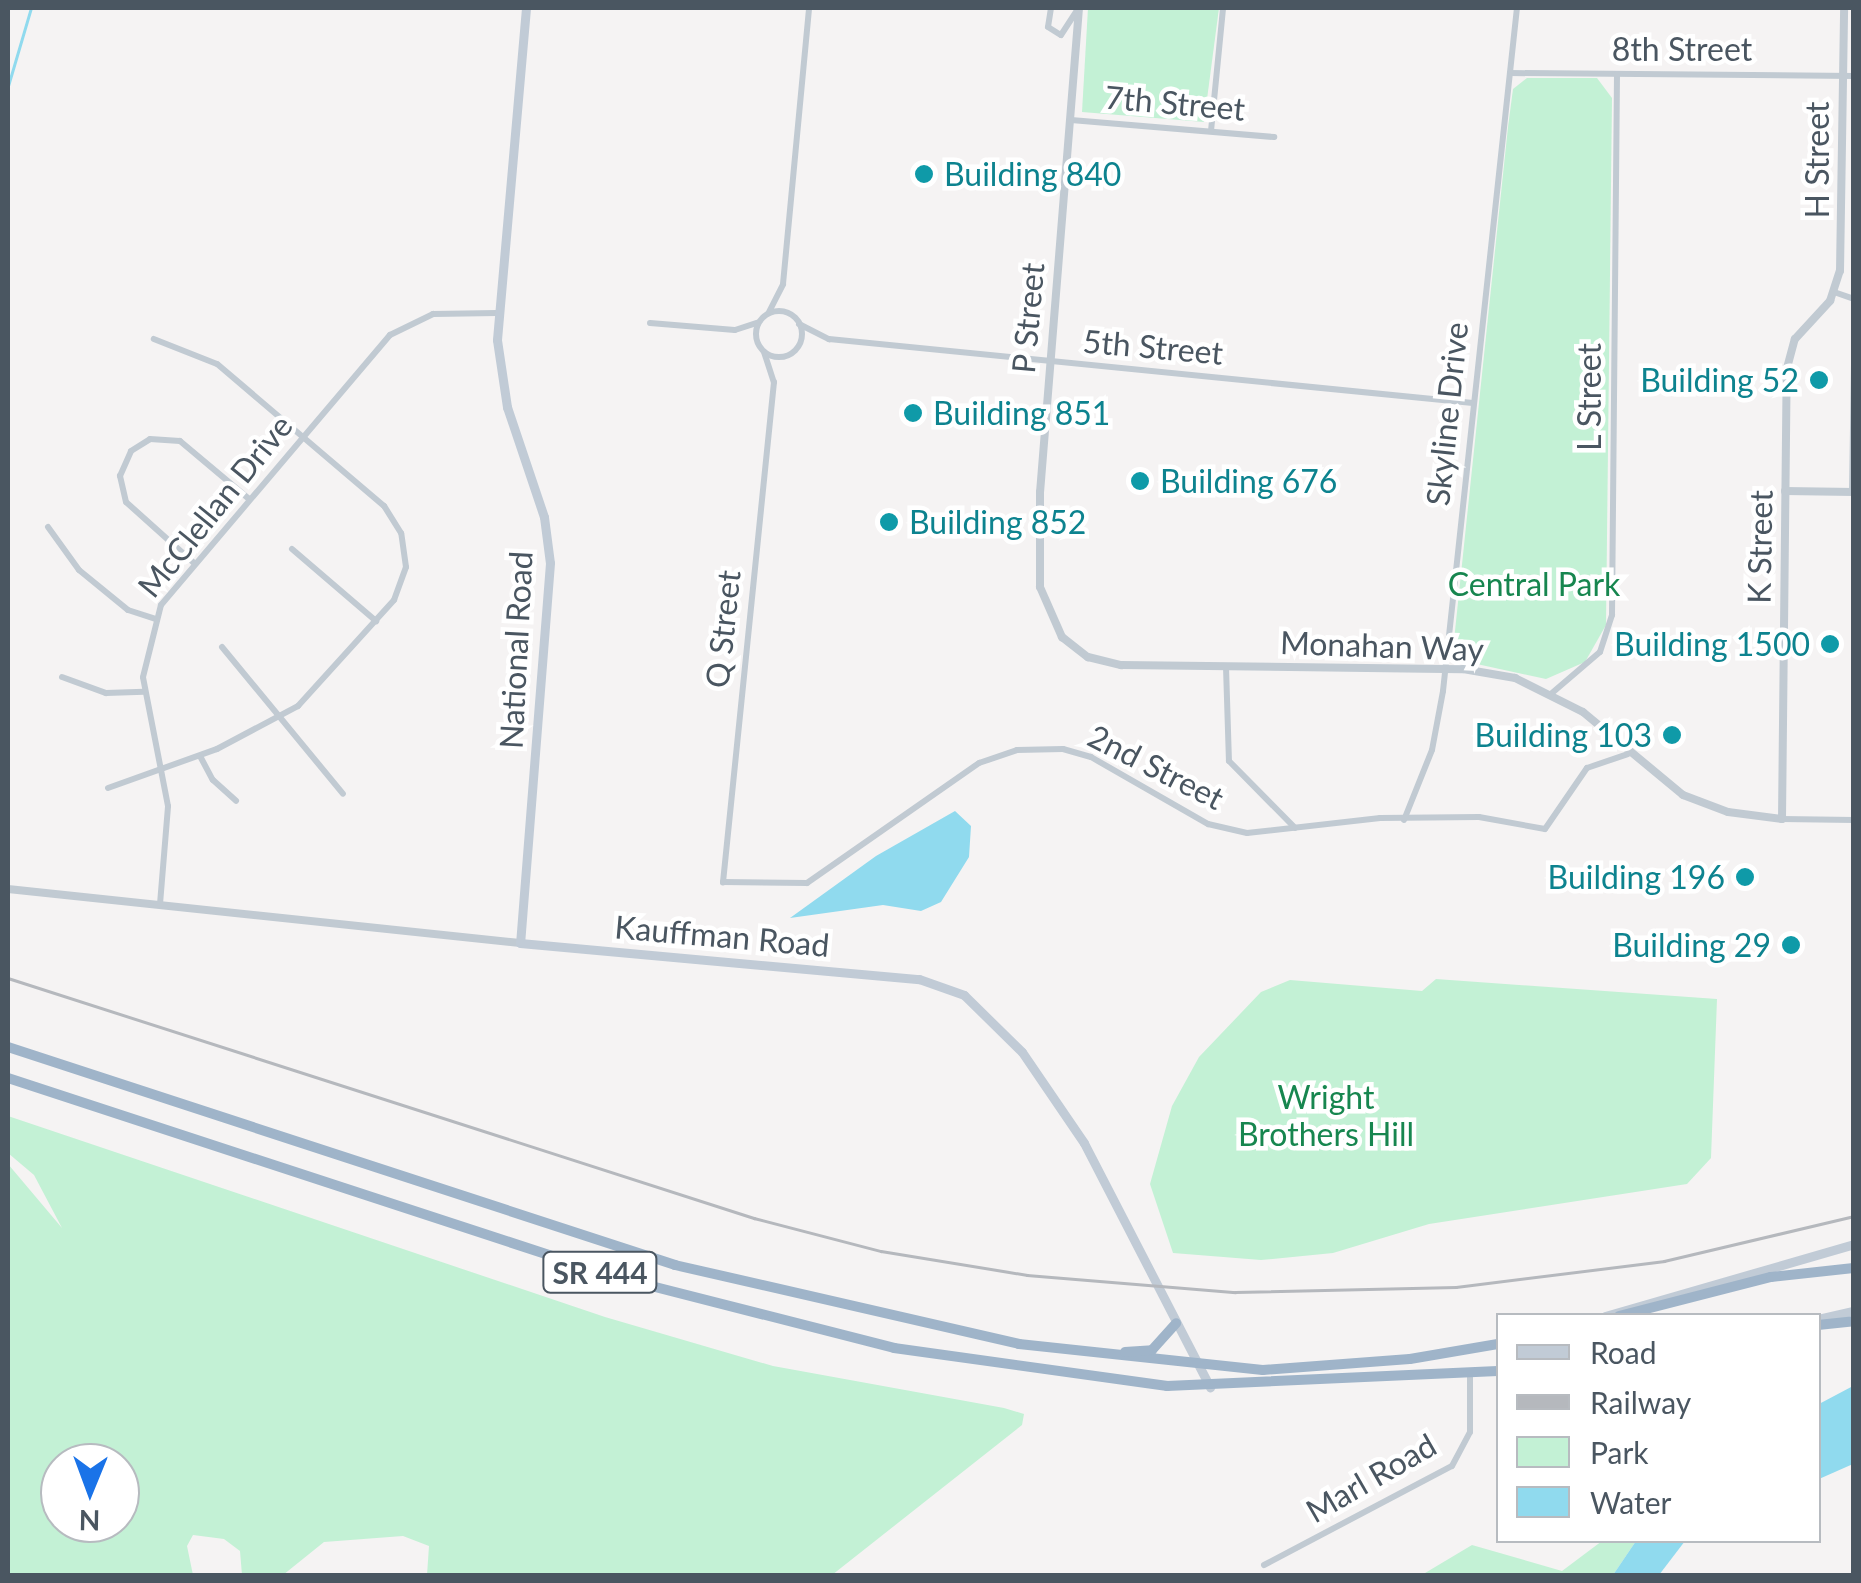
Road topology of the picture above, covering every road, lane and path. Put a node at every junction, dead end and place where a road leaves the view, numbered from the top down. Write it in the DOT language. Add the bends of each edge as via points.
graph roads {
  1 [pos="526,8"];
  2 [pos="809,8"];
  3 [pos="1051,8"];
  4 [pos="1079,8"];
  5 [pos="1223,8"];
  6 [pos="1516,8"];
  7 [pos="1844,8"];
  8 [pos="1510,73"];
  9 [pos="1617,74"];
  10 [pos="1848,76"];
  11 [pos="1071,120"];
  12 [pos="1211,132"];
  13 [pos="1274,137"];
  14 [pos="783,284"];
  15 [pos="1834,292"];
  16 [pos="1854,298"];
  17 [pos="769,312"];
  18 [pos="497,313"];
  19 [pos="790,314"];
  20 [pos="650,322"];
  21 [pos="759,322"];
  22 [pos="800,324"];
  23 [pos="735,330"];
  24 [pos="154,338"];
  25 [pos="829,339"];
  26 [pos="756,343"];
  27 [pos="798,347"];
  28 [pos="764,352"];
  29 [pos="789,354"];
  30 [pos="1854,359"];
  31 [pos="1048,362"];
  32 [pos="774,382"];
  33 [pos="1473,403"];
  34 [pos="302,436"];
  35 [pos="1786,491"];
  36 [pos="1852,492"];
  37 [pos="249,499"];
  38 [pos="48,527"];
  39 [pos="292,549"];
  40 [pos="194,563"];
  41 [pos="155,619"];
  42 [pos="376,620"];
  43 [pos="222,647"];
  44 [pos="1226,667"];
  45 [pos="1445,670"];
  46 [pos="62,677"];
  47 [pos="144,692"];
  48 [pos="1552,693"];
  49 [pos="279,717"];
  50 [pos="1628,754"];
  51 [pos="200,756"];
  52 [pos="160,769"];
  53 [pos="108,788"];
  54 [pos="343,794"];
  55 [pos="236,802"];
  56 [pos="1782,818"];
  57 [pos="1404,820"];
  58 [pos="1854,820"];
  59 [pos="1295,828"];
  60 [pos="723,882"];
  61 [pos="8,889"];
  62 [pos="160,904"];
  63 [pos="520,943"];
  64 [pos="8,1046"];
  65 [pos="8,1078"];
  66 [pos="1854,1244"];
  67 [pos="1854,1268"];
  68 [pos="1854,1310"];
  69 [pos="1615,1313"];
  70 [pos="1631,1313"];
  71 [pos="1821,1321"];
  72 [pos="1854,1321"];
  73 [pos="1821,1322"];
  74 [pos="1176,1323"];
  75 [pos="985,1336"];
  76 [pos="1496,1344"];
  77 [pos="1195,1365"];
  78 [pos="1496,1371"];
  79 [pos="1470,1372"];
  80 [pos="1210,1387"];
  81 [pos="1264,1565"];
  1 -- 18 [label="main road, National Road"];
  2 -- 14 [label="street"];
  3 -- 4 [label="street" via="1048,26 1061,35"];
  4 -- 11 [label="street, P Street"];
  5 -- 12 [label="street"];
  6 -- 8 [label="street, Skyline Drive"];
  7 -- 10 [label="street, H Street"];
  8 -- 9 [label="street, 8th Street"];
  8 -- 33 [label="street, Skyline Drive"];
  9 -- 10 [label="street, 8th Street"];
  9 -- 48 [label="street, L Street" via="1612,615 1600,652"];
  10 -- 15 [label="street, H Street" via="1842,256"];
  11 -- 12 [label="street, 7th Street"];
  11 -- 31 [label="street, P Street"];
  12 -- 13 [label="street, 7th Street"];
  14 -- 17 [label="street"];
  14 -- 19 [label="street"];
  15 -- 16 [label="street"];
  15 -- 35 [label="street, K Street" via="1789,353"];
  17 -- 19 [label="street"];
  17 -- 21 [label="street"];
  18 -- 34 [label="street, McClellan Drive" via="433,314 397,330"];
  18 -- 63 [label="main road, National Road" via="507,407 544,516 550,564"];
  19 -- 22 [label="street"];
  20 -- 23 [label="street"];
  21 -- 23 [label="street"];
  21 -- 26 [label="street"];
  22 -- 25 [label="street, 5th Street"];
  22 -- 27 [label="street"];
  23 -- 26 [label="street"];
  24 -- 34 [label="street" via="217,364"];
  25 -- 27 [label="street, 5th Street"];
  25 -- 31 [label="street, 5th Street"];
  26 -- 28 [label="street"];
  27 -- 29 [label="street"];
  28 -- 29 [label="street"];
  28 -- 32 [label="street, Q Street"];
  29 -- 32 [label="street, Q Street"];
  30 -- 36 [label="street"];
  31 -- 33 [label="street, 5th Street"];
  31 -- 44 [label="street, P Street" via="1040,576 1051,622 1075,648 1104,662"];
  32 -- 60 [label="street, Q Street"];
  33 -- 45 [label="street, Skyline Drive"];
  34 -- 37 [label="street, McClellan Drive"];
  34 -- 42 [label="street" via="384,506 401,533 404,579"];
  35 -- 36 [label="street"];
  35 -- 56 [label="street, K Street"];
  37 -- 40 [label="street, McClellan Drive"];
  37 -- 40 [label="street" via="180,442 150,439 131,452 120,476 126,502"];
  38 -- 41 [label="street" via="80,570 128,610"];
  39 -- 42 [label="street"];
  40 -- 41 [label="street, McClellan Drive"];
  41 -- 47 [label="street, McClellan Drive"];
  42 -- 49 [label="street" via="312,694"];
  43 -- 49 [label="street"];
  44 -- 45 [label="street, Monahan Way"];
  44 -- 59 [label="street" via="1229,761"];
  45 -- 48 [label="street, Monahan Way" via="1502,674"];
  45 -- 57 [label="street, Skyline Drive" via="1432,750"];
  46 -- 47 [label="street" via="99,692"];
  47 -- 52 [label="street, McClellan Drive"];
  48 -- 50 [label="street, Monahan Way"];
  49 -- 51 [label="street"];
  49 -- 54 [label="street"];
  50 -- 56 [label="street, Monahan Way" via="1704,804"];
  50 -- 57 [label="street, 2nd Street" via="1587,768 1545,829 1479,818"];
  51 -- 52 [label="street"];
  51 -- 55 [label="street"];
  52 -- 53 [label="street"];
  52 -- 62 [label="street, McClellan Drive" via="168,813"];
  56 -- 58 [label="street, Monahan Way"];
  57 -- 59 [label="street, 2nd Street"];
  59 -- 60 [label="street, 2nd Street" via="1224,829 1091,757 1030,748 979,763 807,883"];
  61 -- 62 [label="street, Kauffman Road"];
  62 -- 63 [label="street, Kauffman Road"];
  63 -- 74 [label="main road, Kauffman Road" via="918,978 956,990 986,1012 1046,1085"];
  64 -- 75 [label="highway, SR 444" via="676,1265"];
  65 -- 80 [label="highway, SR 444" via="725,1310 1018,1370"];
  66 -- 69 [label="main road"];
  67 -- 70 [label="highway" via="1783,1275"];
  68 -- 71 [label="main road"];
  72 -- 73 [label="highway"];
  74 -- 75 [label="highway" via="1162,1343 1143,1353"];
  74 -- 77 [label="main road, Kauffman Road"];
  75 -- 77 [label="highway, SR 444"];
  76 -- 77 [label="highway, SR 444" via="1302,1370"];
  77 -- 80 [label="main road, Kauffman Road"];
  78 -- 79 [label="highway, SR 444"];
  79 -- 80 [label="highway, SR 444"];
  79 -- 81 [label="street, Marl Road" via="1466,1446 1439,1476"];
}
